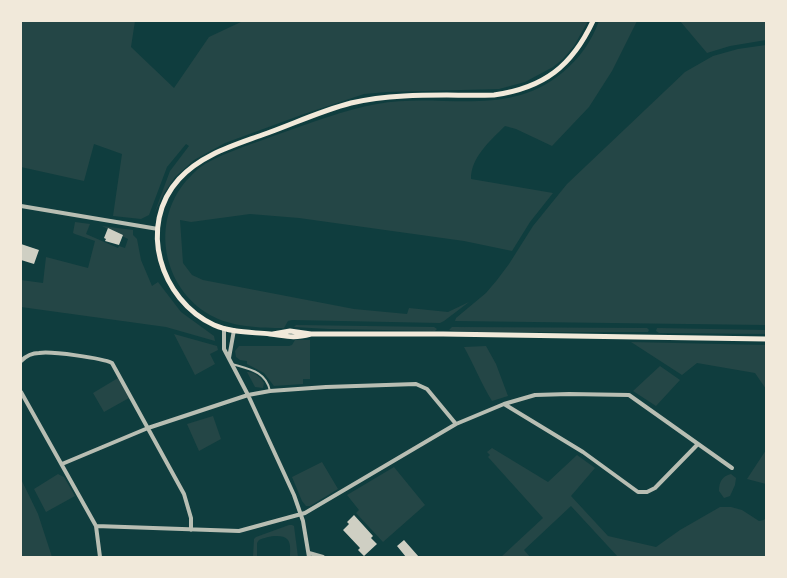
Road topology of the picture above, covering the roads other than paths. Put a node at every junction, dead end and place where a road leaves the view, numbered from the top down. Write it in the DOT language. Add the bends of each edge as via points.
graph roads {
  1 [pos="593,21"];
  2 [pos="21,206"];
  3 [pos="158,229"];
  4 [pos="224,328"];
  5 [pos="234,330"];
  6 [pos="766,339"];
  7 [pos="229,358"];
  8 [pos="21,361"];
  9 [pos="232,364"];
  10 [pos="270,391"];
  11 [pos="21,392"];
  12 [pos="248,395"];
  13 [pos="504,404"];
  14 [pos="456,424"];
  15 [pos="148,428"];
  16 [pos="698,444"];
  17 [pos="62,464"];
  18 [pos="732,468"];
  19 [pos="301,515"];
  20 [pos="96,526"];
  21 [pos="191,530"];
  22 [pos="309,555"];
  23 [pos="100,557"];
  24 [pos="324,557"];
  1 -- 3 [label="main road" via="571,58 551,75 523,89 494,95 393,97 349,104 208,156 174,185"];
  2 -- 3 [label="street"];
  3 -- 4 [label="main road" via="159,259 169,283 200,316"];
  4 -- 5 [label="main road"];
  4 -- 7 [label="street" via="223,346"];
  5 -- 6 [label="main road" via="272,334"];
  5 -- 7 [label="street"];
  7 -- 9 [label="street"];
  8 -- 15 [label="street" via="31,354 43,352 108,361 115,367"];
  9 -- 10 [label="lane" via="258,372"];
  9 -- 12 [label="street"];
  10 -- 12 [label="street"];
  10 -- 14 [label="street" via="416,384 427,389"];
  11 -- 17 [label="street"];
  12 -- 15 [label="street"];
  12 -- 19 [label="street"];
  13 -- 14 [label="street"];
  13 -- 16 [label="street" via="535,395 629,395"];
  13 -- 16 [label="street" via="583,452 638,492 655,488"];
  14 -- 19 [label="street"];
  15 -- 17 [label="street"];
  15 -- 21 [label="street" via="184,494"];
  16 -- 18 [label="street"];
  17 -- 20 [label="street"];
  19 -- 21 [label="street" via="244,531"];
  19 -- 22 [label="street"];
  20 -- 21 [label="street"];
  20 -- 23 [label="street"];
  22 -- 24 [label="street"];
}
